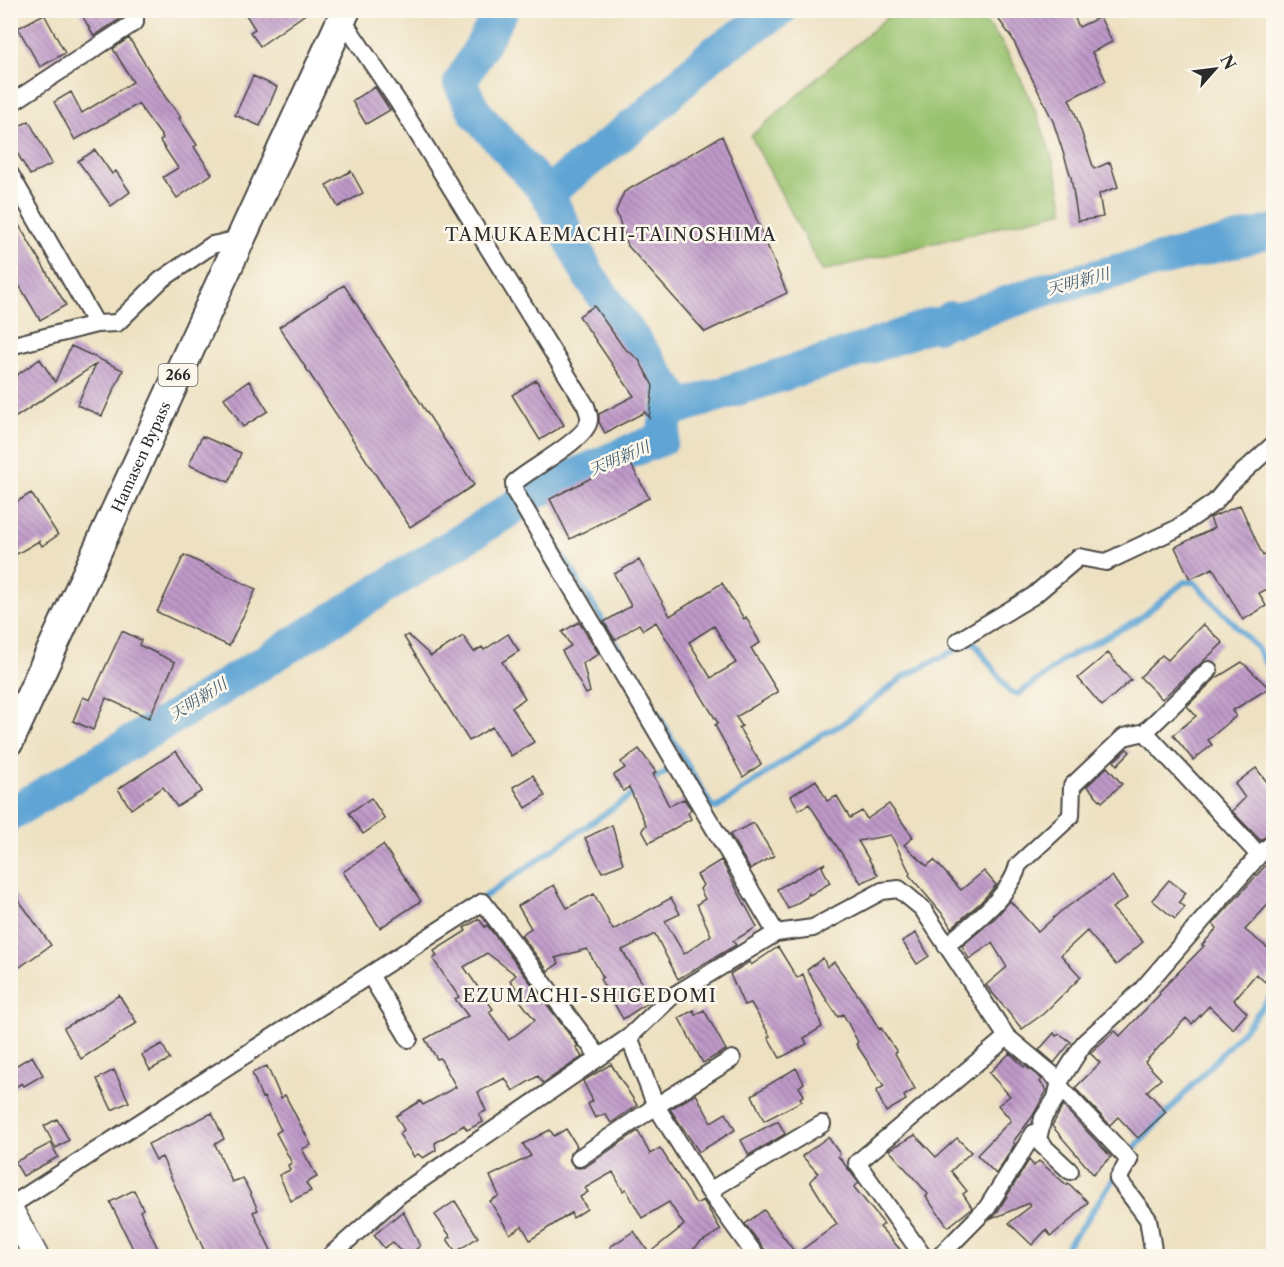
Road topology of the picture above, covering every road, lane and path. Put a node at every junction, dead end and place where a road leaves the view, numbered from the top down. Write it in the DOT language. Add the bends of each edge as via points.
graph roads {
  1 [pos="135,10"];
  2 [pos="344,15"];
  3 [pos="10,104"];
  4 [pos="10,174"];
  5 [pos="240,239"];
  6 [pos="96,324"];
  7 [pos="10,346"];
  8 [pos="1274,444"];
  9 [pos="958,640"];
  10 [pos="1209,670"];
  11 [pos="1144,732"];
  12 [pos="10,740"];
  13 [pos="1274,842"];
  14 [pos="1259,855"];
  15 [pos="776,933"];
  16 [pos="946,946"];
  17 [pos="370,975"];
  18 [pos="628,1037"];
  19 [pos="1007,1037"];
  20 [pos="409,1039"];
  21 [pos="599,1058"];
  22 [pos="732,1059"];
  23 [pos="1059,1084"];
  24 [pos="656,1106"];
  25 [pos="822,1124"];
  26 [pos="1038,1139"];
  27 [pos="579,1158"];
  28 [pos="1070,1172"];
  29 [pos="709,1191"];
  30 [pos="10,1207"];
  31 [pos="36,1257"];
  32 [pos="330,1257"];
  33 [pos="756,1257"];
  34 [pos="923,1257"];
  35 [pos="940,1257"];
  36 [pos="1154,1257"];
  1 -- 3 [label="street" via="135,22"];
  2 -- 5 [label="highway, Hamasen Bypass / 266"];
  2 -- 15 [label="street" via="586,406 589,420 585,431 522,475 514,483 515,492"];
  4 -- 6 [label="street"];
  5 -- 6 [label="street" via="212,245 160,280 117,323"];
  5 -- 12 [label="highway, Hamasen Bypass / 266"];
  6 -- 7 [label="street"];
  8 -- 9 [label="street" via="1215,502 1176,529 1106,561 1079,557 1033,596"];
  10 -- 11 [label="street"];
  11 -- 14 [label="street"];
  11 -- 16 [label="street" via="1124,737 1072,786 1071,816 1018,865 1015,877 992,906"];
  13 -- 14 [label="street"];
  14 -- 23 [label="street" via="1140,992 1084,1043"];
  15 -- 16 [label="street" via="813,928 882,891 899,889 922,908"];
  15 -- 18 [label="street" via="670,997"];
  16 -- 19 [label="street"];
  17 -- 20 [label="street"];
  17 -- 21 [label="street" via="483,902"];
  17 -- 30 [label="street"];
  18 -- 21 [label="street"];
  18 -- 24 [label="street"];
  19 -- 23 [label="street"];
  19 -- 34 [label="street" via="857,1162"];
  21 -- 32 [label="street" via="399,1195"];
  22 -- 24 [label="street"];
  23 -- 26 [label="street"];
  23 -- 36 [label="street" via="1129,1160 1118,1179 1148,1219"];
  24 -- 27 [label="street"];
  24 -- 29 [label="street"];
  25 -- 29 [label="street"];
  26 -- 28 [label="street"];
  26 -- 35 [label="street" via="1034,1133 987,1208"];
  29 -- 33 [label="street"];
  30 -- 31 [label="main road"];
}
